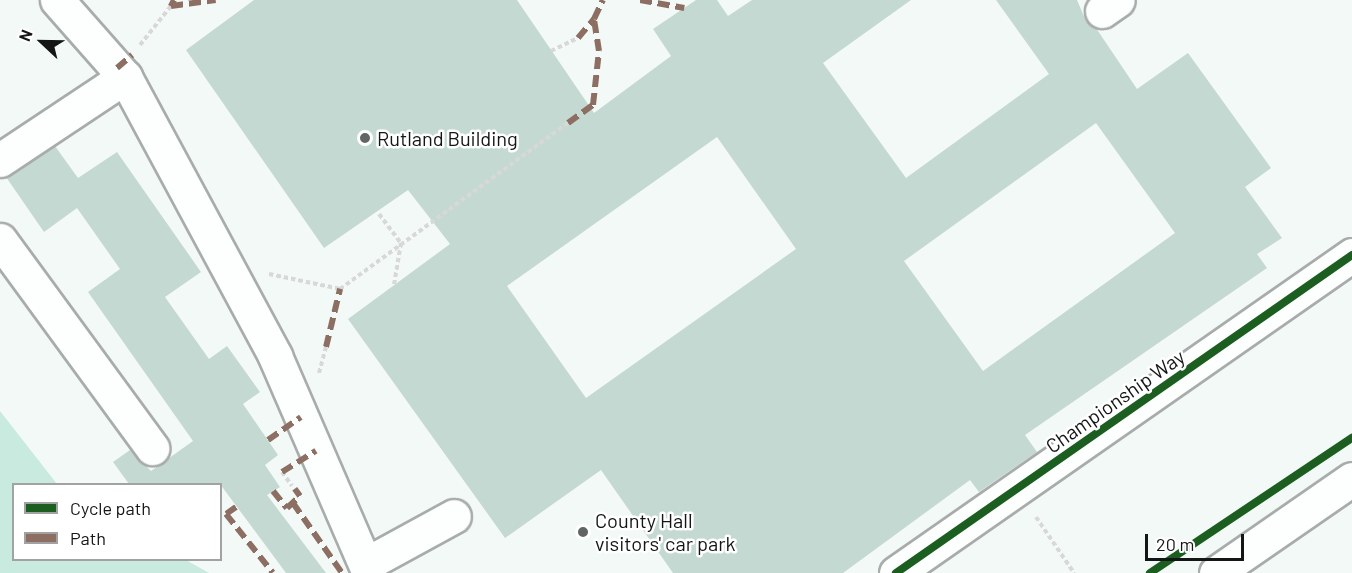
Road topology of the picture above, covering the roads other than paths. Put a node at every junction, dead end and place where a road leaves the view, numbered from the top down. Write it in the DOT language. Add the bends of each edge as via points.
graph roads {
  1 [pos="57,0"];
  2 [pos="129,66"];
  3 [pos="0,160"];
  4 [pos="0,240"];
  5 [pos="1352,255"];
  6 [pos="152,448"];
  7 [pos="1352,479"];
  8 [pos="454,516"];
  9 [pos="367,569"];
  10 [pos="896,573"];
  11 [pos="1216,573"];
  1 -- 2 [label="main road"];
  2 -- 3 [label="main road"];
  2 -- 9 [label="main road" via="275,356"];
  4 -- 6 [label="main road"];
  5 -- 10 [label="main road, Championship Way"];
  7 -- 11 [label="main road"];
  8 -- 9 [label="main road"];
}
